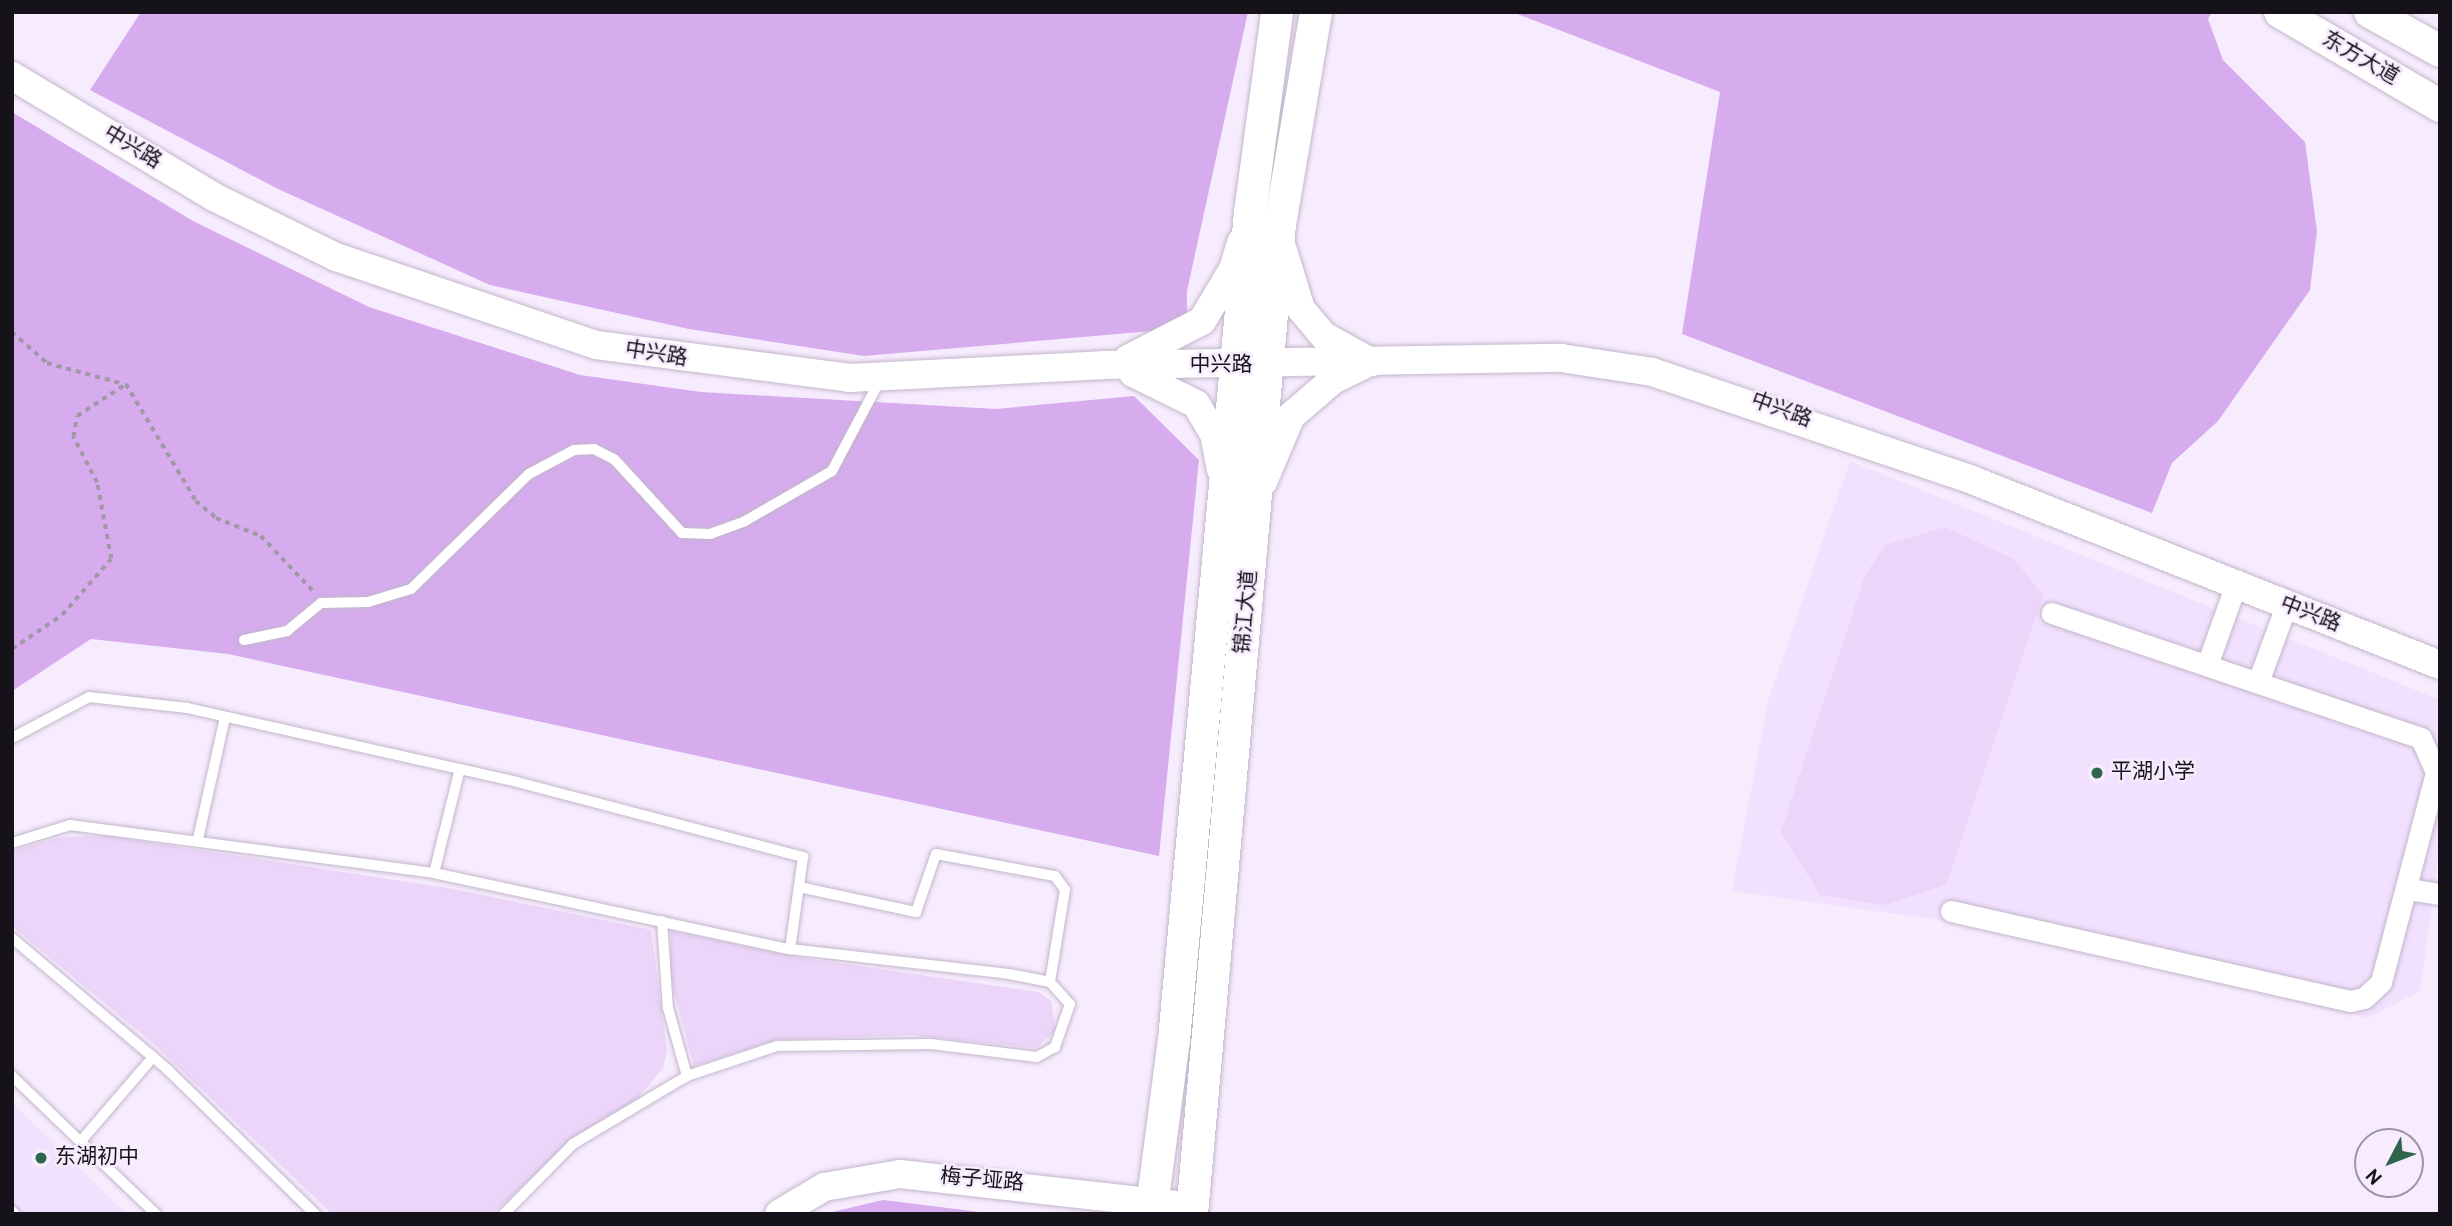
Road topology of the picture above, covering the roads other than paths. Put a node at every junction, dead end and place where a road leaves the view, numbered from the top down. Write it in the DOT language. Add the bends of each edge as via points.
graph roads {
  1 [pos="1277,12"];
  2 [pos="1316,12"];
  3 [pos="2280,12"];
  4 [pos="2370,12"];
  5 [pos="2440,51"];
  6 [pos="12,76"];
  7 [pos="2440,106"];
  8 [pos="1250,213"];
  9 [pos="1279,225"];
  10 [pos="1371,362"];
  11 [pos="1103,365"];
  12 [pos="1269,365"];
  13 [pos="1236,367"];
  14 [pos="881,376"];
  15 [pos="1224,491"];
  16 [pos="1257,498"];
  17 [pos="2235,587"];
  18 [pos="2286,607"];
  19 [pos="2052,613"];
  20 [pos="244,640"];
  21 [pos="2207,665"];
  22 [pos="2440,665"];
  23 [pos="2258,682"];
  24 [pos="225,717"];
  25 [pos="12,738"];
  26 [pos="460,769"];
  27 [pos="198,839"];
  28 [pos="12,843"];
  29 [pos="434,873"];
  30 [pos="799,887"];
  31 [pos="2408,889"];
  32 [pos="2440,894"];
  33 [pos="1951,911"];
  34 [pos="662,921"];
  35 [pos="12,938"];
  36 [pos="790,949"];
  37 [pos="1050,982"];
  38 [pos="153,1057"];
  39 [pos="12,1076"];
  40 [pos="687,1076"];
  41 [pos="80,1141"];
  42 [pos="1152,1207"];
  43 [pos="1193,1210"];
  44 [pos="156,1214"];
  45 [pos="315,1214"];
  46 [pos="504,1214"];
  47 [pos="779,1214"];
  1 -- 8 [label="main road, 锦江大道"];
  2 -- 9 [label="main road, 锦江大道"];
  3 -- 7 [label="main road, 东方大道"];
  4 -- 5 [label="main road"];
  6 -- 14 [label="main road, 中兴路" via="214,197 336,257 596,345 850,378"];
  8 -- 11 [label="main road" via="1233,270 1202,321 1144,355"];
  8 -- 13 [label="main road, 锦江大道"];
  9 -- 10 [label="main road" via="1283,262 1301,309 1324,336"];
  9 -- 12 [label="main road, 锦江大道"];
  10 -- 12 [label="main road, 中兴路"];
  10 -- 16 [label="main road" via="1333,380 1291,416"];
  10 -- 17 [label="main road, 中兴路" via="1561,358 1652,372 1972,480"];
  11 -- 13 [label="main road, 中兴路"];
  11 -- 14 [label="main road, 中兴路"];
  11 -- 15 [label="main road" via="1147,377 1196,404 1214,434"];
  12 -- 13 [label="main road, 中兴路"];
  12 -- 16 [label="main road, 锦江大道"];
  13 -- 15 [label="main road, 锦江大道"];
  14 -- 20 [label="lane" via="862,425 832,471 745,521 710,534 682,533 614,459 594,449 574,450 529,474 411,589 368,602 321,603 287,631"];
  15 -- 42 [label="main road, 锦江大道"];
  16 -- 43 [label="main road, 锦江大道"];
  17 -- 18 [label="main road, 中兴路"];
  17 -- 21 [label="street"];
  18 -- 22 [label="main road, 中兴路"];
  18 -- 23 [label="street"];
  19 -- 21 [label="street"];
  21 -- 23 [label="street"];
  23 -- 31 [label="street" via="2421,738 2435,757 2436,772"];
  24 -- 25 [label="lane" via="89,697"];
  24 -- 26 [label="lane"];
  24 -- 27 [label="lane"];
  26 -- 29 [label="lane"];
  26 -- 30 [label="lane" via="803,857"];
  27 -- 28 [label="lane" via="70,825"];
  27 -- 29 [label="lane"];
  29 -- 34 [label="lane"];
  30 -- 36 [label="lane"];
  30 -- 37 [label="lane" via="916,912 936,854 1055,876 1065,890"];
  31 -- 32 [label="street"];
  31 -- 33 [label="street" via="2381,982 2364,998 2350,1001"];
  34 -- 36 [label="lane"];
  34 -- 40 [label="lane" via="668,1008"];
  35 -- 38 [label="lane"];
  36 -- 37 [label="lane" via="892,956"];
  37 -- 40 [label="lane" via="1070,1004 1055,1047 1037,1057 931,1044 777,1046"];
  38 -- 41 [label="lane"];
  38 -- 45 [label="lane"];
  39 -- 41 [label="lane"];
  40 -- 46 [label="lane" via="573,1144"];
  41 -- 44 [label="lane"];
  42 -- 43 [label="main road, 梅子垭路"];
  42 -- 47 [label="main road, 梅子垭路" via="900,1174 824,1187"];
}
